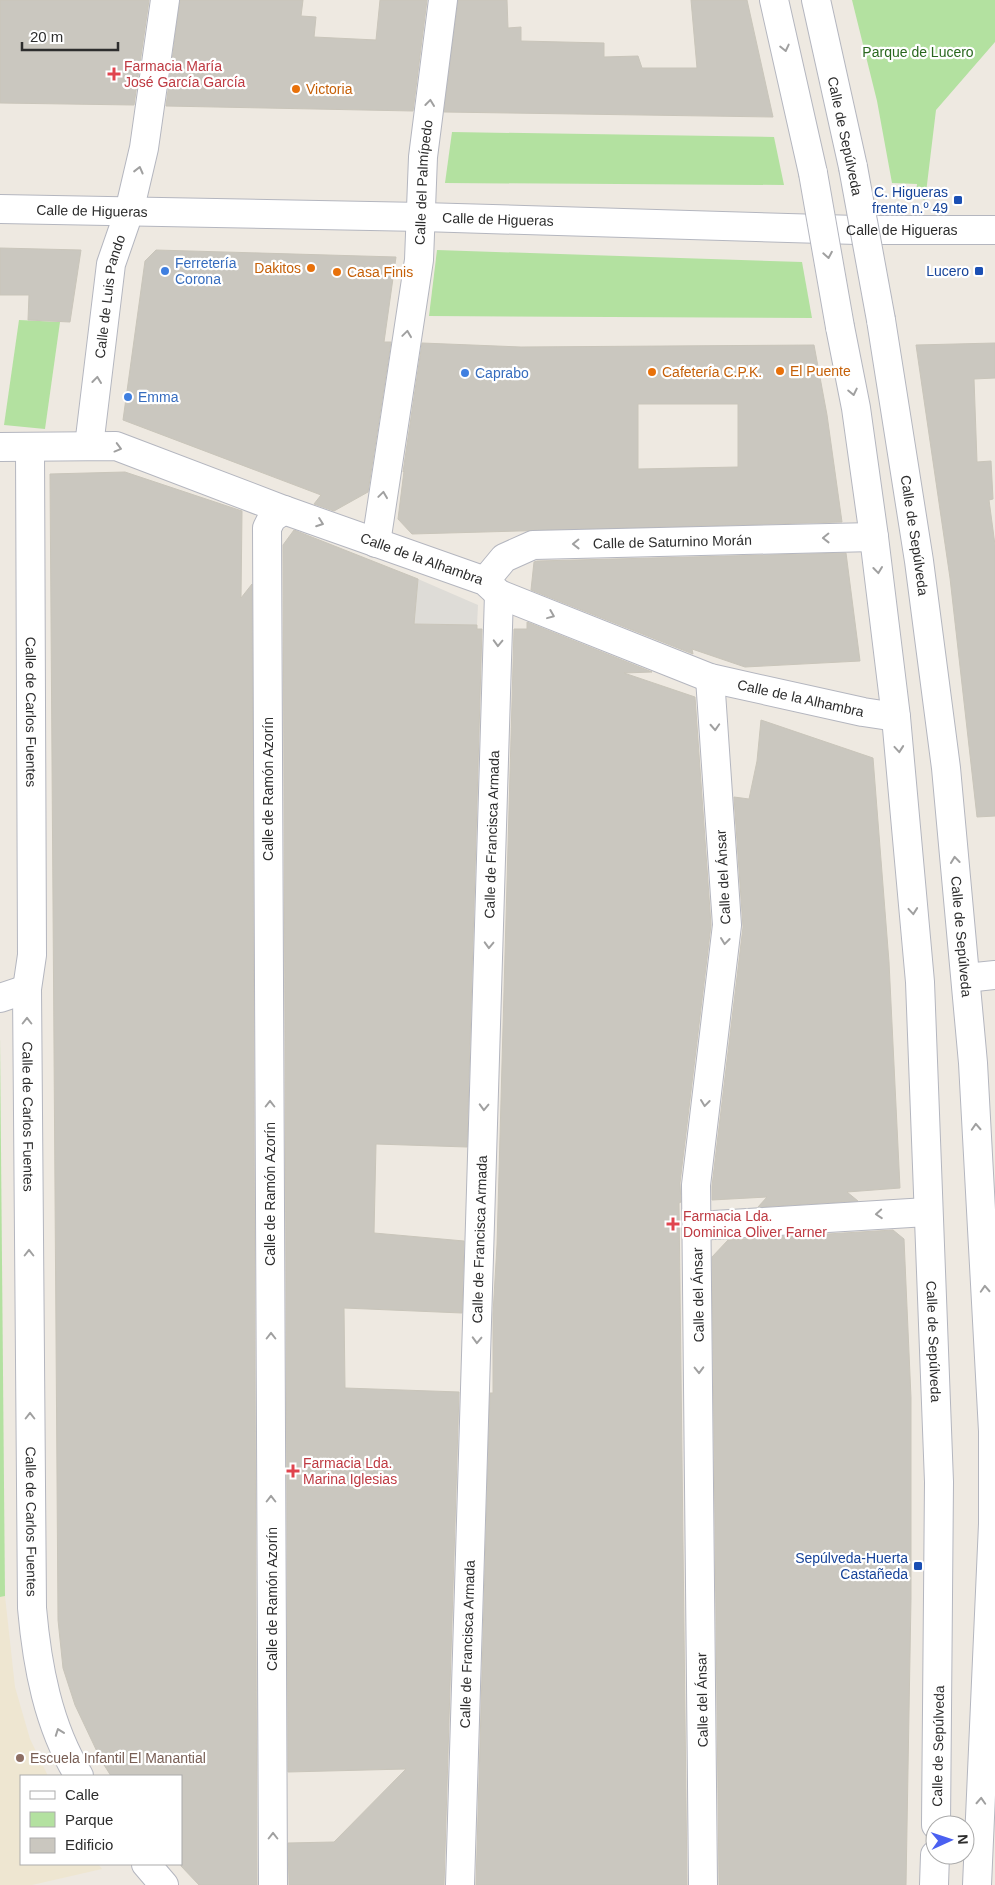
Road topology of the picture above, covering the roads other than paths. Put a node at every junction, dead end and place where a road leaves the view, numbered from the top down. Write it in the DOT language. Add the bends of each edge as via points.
graph roads {
  1 [pos="166,0"];
  2 [pos="443,0"];
  3 [pos="774,0"];
  4 [pos="816,0"];
  5 [pos="0,209"];
  6 [pos="129,212"];
  7 [pos="422,217"];
  8 [pos="995,230"];
  9 [pos="89,446"];
  10 [pos="0,447"];
  11 [pos="30,448"];
  12 [pos="284,510"];
  13 [pos="874,537"];
  14 [pos="376,543"];
  15 [pos="492,588"];
  16 [pos="710,678"];
  17 [pos="896,717"];
  18 [pos="995,975"];
  19 [pos="966,978"];
  20 [pos="27,990"];
  21 [pos="0,998"];
  22 [pos="927,1212"];
  23 [pos="697,1226"];
  24 [pos="994,1431"];
  25 [pos="78,1775"];
  26 [pos="936,1815"];
  27 [pos="147,1865"];
  28 [pos="935,1865"];
  29 [pos="164,1885"];
  30 [pos="273,1885"];
  31 [pos="460,1885"];
  32 [pos="703,1885"];
  33 [pos="934,1885"];
  34 [pos="977,1885"];
  6 -- 1 [label="street, Calle de Luis Pando, one-way" via="144,148"];
  7 -- 2 [label="street, Calle del Palmípedo, one-way" via="423,157"];
  3 -- 13 [label="street, Calle de Sepúlveda, one-way, bridge" via="814,173 856,408"];
  19 -- 4 [label="street, Calle de Sepúlveda, one-way, bridge" via="946,768 919,561 853,167"];
  5 -- 6 [label="street, Calle de Higueras"];
  6 -- 7 [label="street, Calle de Higueras"];
  9 -- 6 [label="street, Calle de Luis Pando, one-way" via="111,264"];
  7 -- 8 [label="street, Calle de Higueras" via="857,230"];
  14 -- 7 [label="street, Calle del Palmípedo, one-way" via="419,260"];
  9 -- 11 [label="street, Calle de la Alhambra"];
  9 -- 12 [label="street, Calle de la Alhambra, one-way" via="116,446"];
  10 -- 11 [label="street, Calle de la Alhambra"];
  11 -- 20 [label="street, Calle de Carlos Fuentes" via="32,955"];
  12 -- 14 [label="street, Calle de la Alhambra, one-way"];
  30 -- 12 [label="street, Calle de Ramón Azorín, one-way" via="267,528 272,518"];
  13 -- 15 [label="street, Calle de Saturnino Morán, one-way" via="533,545 504,558"];
  13 -- 17 [label="street, Calle de Sepúlveda, one-way"];
  14 -- 15 [label="street, Calle de la Alhambra"];
  15 -- 16 [label="street, Calle de la Alhambra, one-way"];
  15 -- 31 [label="street, Calle de Francisca Armada, one-way"];
  16 -- 17 [label="street, Calle de la Alhambra"];
  16 -- 23 [label="street, Calle del Ánsar, one-way" via="726,925 696,1185"];
  17 -- 22 [label="street, Calle de Sepúlveda, one-way" via="920,982"];
  18 -- 19 [label="street"];
  24 -- 19 [label="street, Calle de Sepúlveda, one-way"];
  20 -- 21 [label="street"];
  25 -- 20 [label="street, Calle de Carlos Fuentes, one-way" via="68,1760 36,1659 32,1608"];
  22 -- 23 [label="street, one-way"];
  22 -- 26 [label="street, Calle de Sepúlveda" via="935,1333 939,1482"];
  23 -- 32 [label="street, Calle del Ánsar, one-way"];
  34 -- 24 [label="street, Calle de Sepúlveda, one-way"];
  27 -- 29 [label="street"];
  28 -- 33 [label="street"];
}
